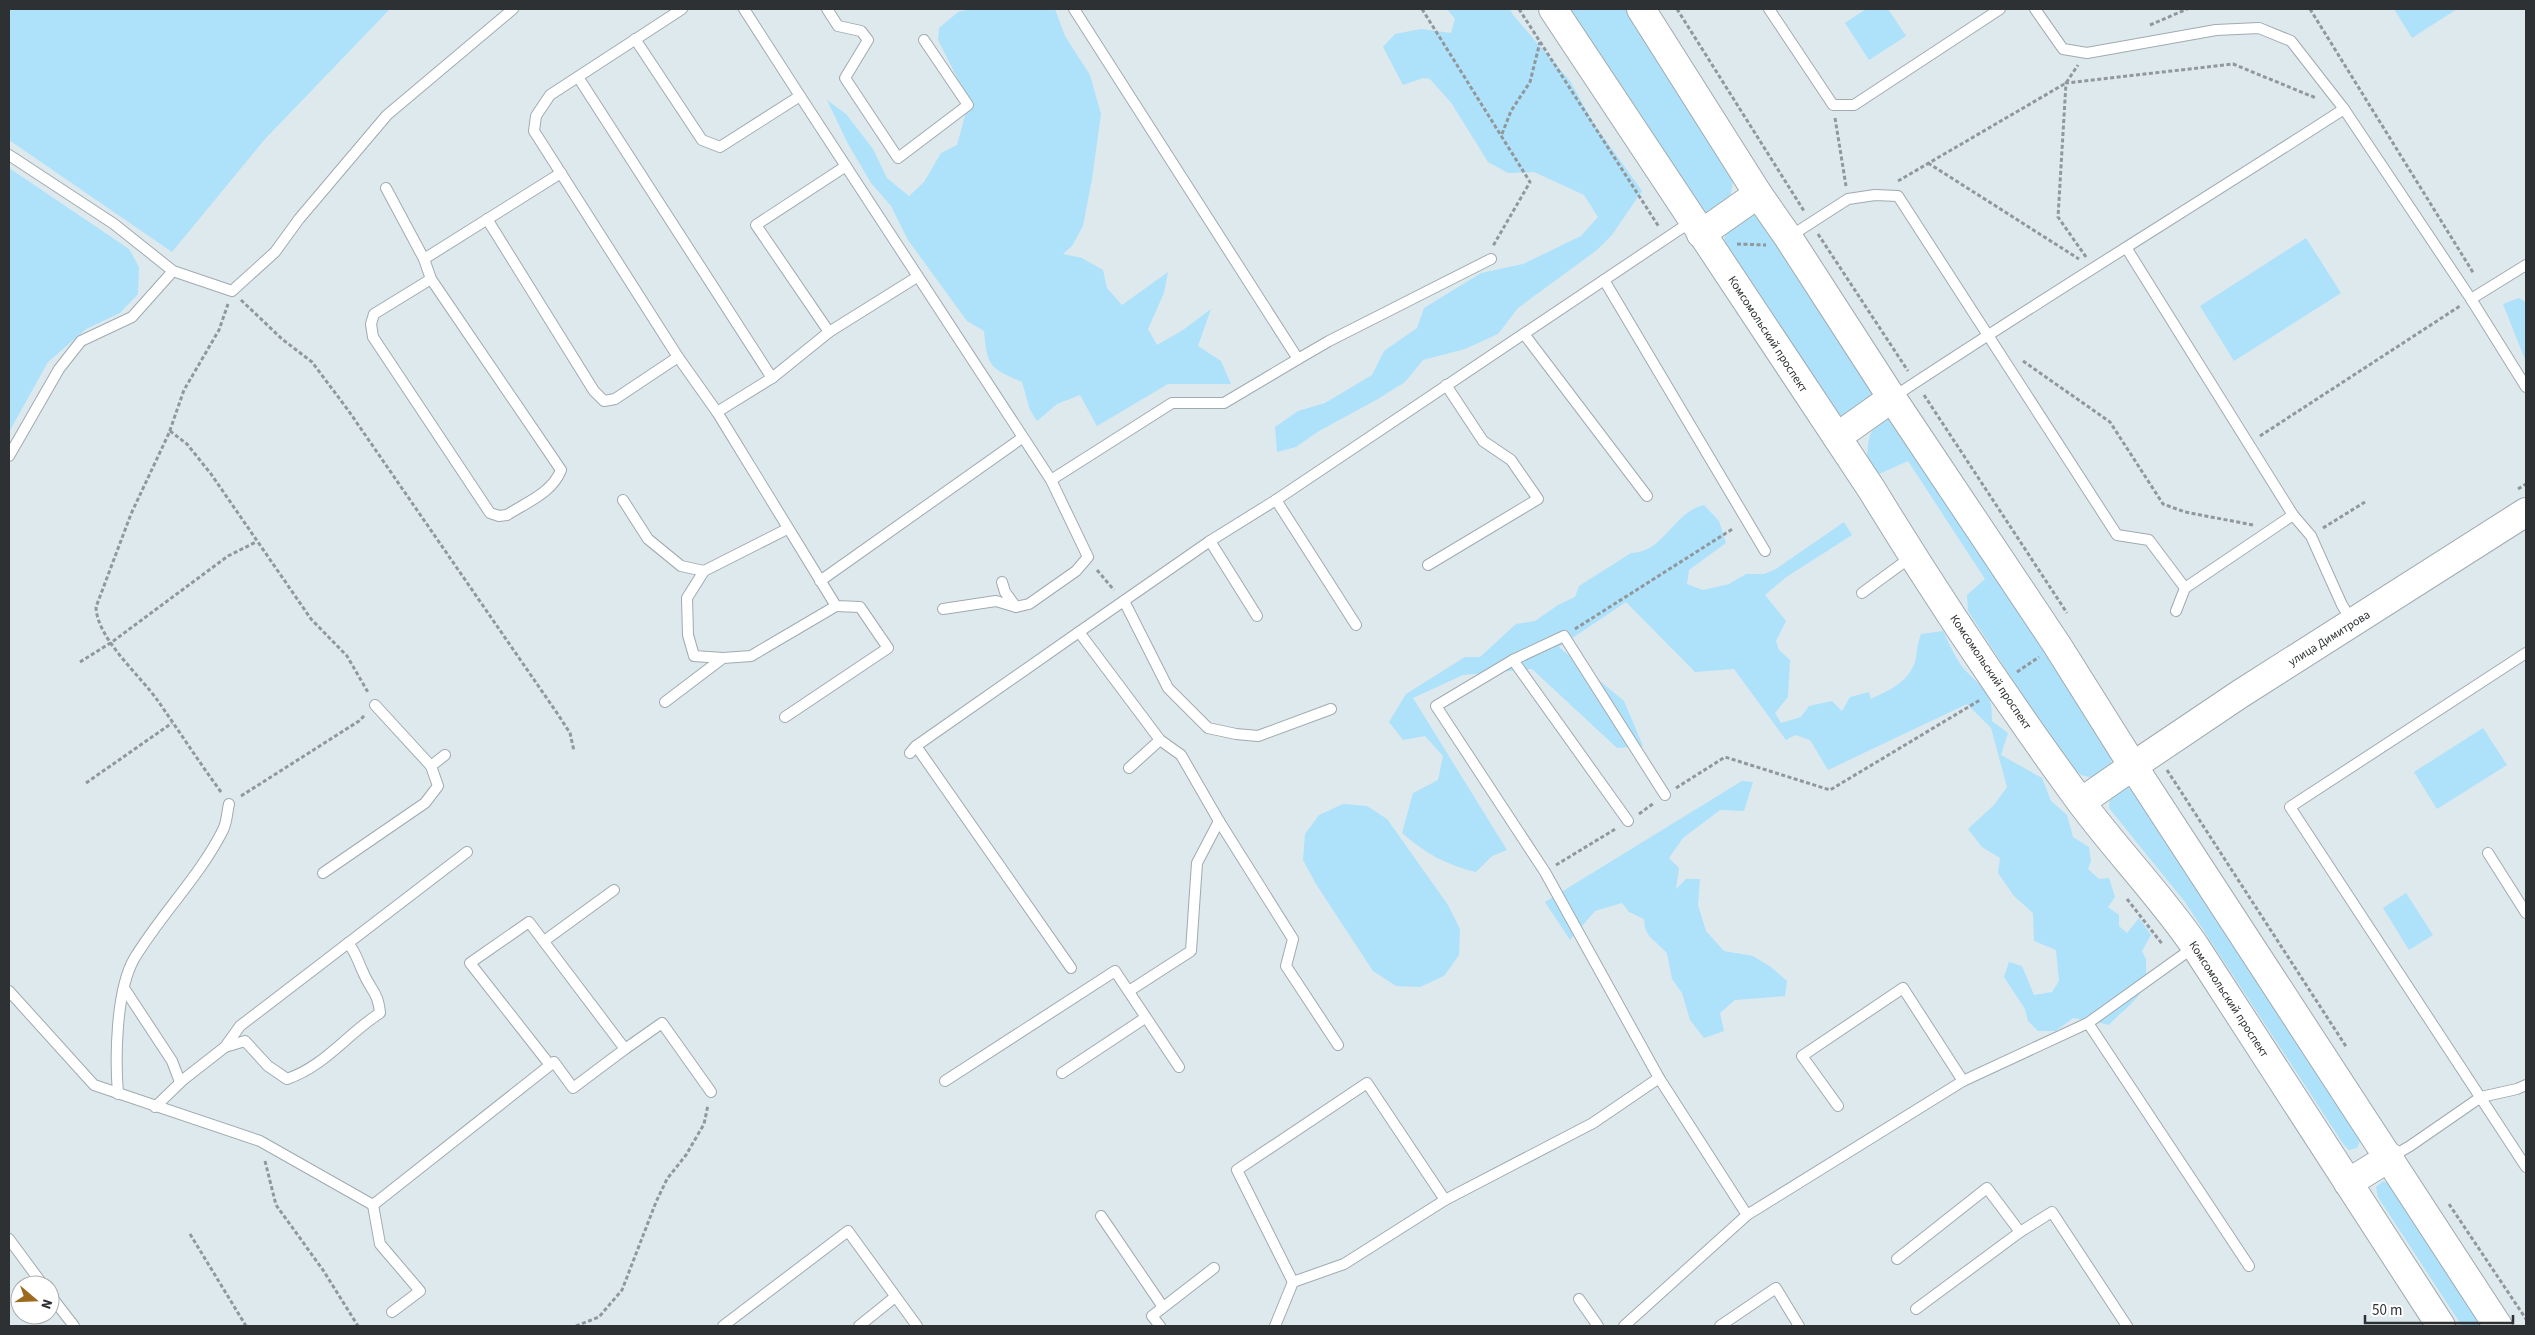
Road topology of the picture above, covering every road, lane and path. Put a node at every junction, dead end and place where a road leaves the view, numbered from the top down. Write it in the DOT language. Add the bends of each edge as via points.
graph roads {
  1 [pos="513,9"];
  2 [pos="682,9"];
  3 [pos="744,9"];
  4 [pos="827,9"];
  5 [pos="1074,9"];
  6 [pos="1422,9"];
  7 [pos="1554,9"];
  8 [pos="1641,9"];
  9 [pos="1770,9"];
  10 [pos="2000,9"];
  11 [pos="2035,9"];
  12 [pos="2187,9"];
  13 [pos="2310,9"];
  14 [pos="2142,29"];
  15 [pos="635,39"];
  16 [pos="924,40"];
  17 [pos="1540,41"];
  18 [pos="2087,53"];
  19 [pos="578,76"];
  20 [pos="2066,83"];
  21 [pos="800,96"];
  22 [pos="1833,105"];
  23 [pos="2344,109"];
  24 [pos="1502,134"];
  25 [pos="9,155"];
  26 [pos="1928,163"];
  27 [pos="846,166"];
  28 [pos="561,173"];
  29 [pos="386,188"];
  30 [pos="1758,194"];
  31 [pos="1875,195"];
  32 [pos="1848,200"];
  33 [pos="487,219"];
  34 [pos="1827,229"];
  35 [pos="1702,234"];
  36 [pos="1791,241"];
  37 [pos="2126,249"];
  38 [pos="424,259"];
  39 [pos="1491,259"];
  40 [pos="2526,265"];
  41 [pos="2094,269"];
  42 [pos="173,270"];
  43 [pos="917,277"];
  44 [pos="431,279"];
  45 [pos="1604,280"];
  46 [pos="2485,291"];
  47 [pos="232,292"];
  48 [pos="2471,299"];
  49 [pos="829,332"];
  50 [pos="1524,334"];
  51 [pos="1986,335"];
  52 [pos="2017,356"];
  53 [pos="678,357"];
  54 [pos="1298,359"];
  55 [pos="772,378"];
  56 [pos="1446,385"];
  57 [pos="2526,387"];
  58 [pos="1892,398"];
  59 [pos="717,412"];
  60 [pos="170,431"];
  61 [pos="1837,437"];
  62 [pos="1022,438"];
  63 [pos="2249,443"];
  64 [pos="9,456"];
  65 [pos="1051,480"];
  66 [pos="1647,496"];
  67 [pos="623,500"];
  68 [pos="1276,500"];
  69 [pos="2365,502"];
  70 [pos="2526,512"];
  71 [pos="2293,515"];
  72 [pos="1747,520"];
  73 [pos="2272,528"];
  74 [pos="787,529"];
  75 [pos="2311,536"];
  76 [pos="1210,541"];
  77 [pos="256,542"];
  78 [pos="1765,551"];
  79 [pos="1912,556"];
  80 [pos="1088,557"];
  81 [pos="1428,565"];
  82 [pos="704,571"];
  83 [pos="820,581"];
  84 [pos="1002,582"];
  85 [pos="2184,588"];
  86 [pos="1862,593"];
  87 [pos="1124,601"];
  88 [pos="836,606"];
  89 [pos="1016,607"];
  90 [pos="943,609"];
  91 [pos="2176,611"];
  92 [pos="1257,616"];
  93 [pos="2354,623"];
  94 [pos="1356,625"];
  95 [pos="1079,632"];
  96 [pos="1564,636"];
  97 [pos="112,642"];
  98 [pos="2056,645"];
  99 [pos="2526,653"];
  100 [pos="722,658"];
  101 [pos="1513,660"];
  102 [pos="80,662"];
  103 [pos="1999,684"];
  104 [pos="665,702"];
  105 [pos="375,705"];
  106 [pos="1331,709"];
  107 [pos="785,717"];
  108 [pos="172,723"];
  109 [pos="1160,740"];
  110 [pos="574,752"];
  111 [pos="445,755"];
  112 [pos="431,766"];
  113 [pos="2133,766"];
  114 [pos="1129,768"];
  115 [pos="86,783"];
  116 [pos="1665,795"];
  117 [pos="2081,802"];
  118 [pos="229,804"];
  119 [pos="1219,821"];
  120 [pos="1628,822"];
  121 [pos="467,852"];
  122 [pos="2488,853"];
  123 [pos="1545,872"];
  124 [pos="322,873"];
  125 [pos="614,890"];
  126 [pos="2526,913"];
  127 [pos="544,941"];
  128 [pos="348,943"];
  129 [pos="2195,946"];
  130 [pos="1071,968"];
  131 [pos="124,988"];
  132 [pos="9,991"];
  133 [pos="1129,991"];
  134 [pos="1146,1018"];
  135 [pos="2088,1023"];
  136 [pos="1338,1045"];
  137 [pos="225,1047"];
  138 [pos="625,1049"];
  139 [pos="550,1065"];
  140 [pos="1179,1067"];
  141 [pos="1062,1074"];
  142 [pos="1659,1078"];
  143 [pos="944,1081"];
  144 [pos="1963,1081"];
  145 [pos="180,1082"];
  146 [pos="2526,1085"];
  147 [pos="711,1092"];
  148 [pos="118,1094"];
  149 [pos="2481,1097"];
  150 [pos="1838,1106"];
  151 [pos="155,1107"];
  152 [pos="260,1141"];
  153 [pos="2390,1157"];
  154 [pos="2526,1167"];
  155 [pos="2348,1183"];
  156 [pos="1445,1200"];
  157 [pos="373,1205"];
  158 [pos="1747,1215"];
  159 [pos="1101,1216"];
  160 [pos="2020,1232"];
  161 [pos="190,1234"];
  162 [pos="9,1240"];
  163 [pos="1897,1260"];
  164 [pos="2249,1266"];
  165 [pos="1214,1268"];
  166 [pos="35,1275"];
  167 [pos="1293,1282"];
  168 [pos="895,1297"];
  169 [pos="1579,1299"];
  170 [pos="1163,1307"];
  171 [pos="60,1308"];
  172 [pos="1916,1309"];
  173 [pos="392,1312"];
  174 [pos="2434,1324"];
  175 [pos="74,1326"];
  176 [pos="246,1326"];
  177 [pos="358,1326"];
  178 [pos="576,1326"];
  179 [pos="723,1326"];
  180 [pos="859,1326"];
  181 [pos="917,1326"];
  182 [pos="1160,1326"];
  183 [pos="1275,1326"];
  184 [pos="1598,1326"];
  185 [pos="1624,1326"];
  186 [pos="1720,1326"];
  187 [pos="1799,1326"];
  188 [pos="2127,1326"];
  189 [pos="2498,1326"];
  1 -- 47 [label="lane" via="387,115 275,252"];
  2 -- 15 [label="lane"];
  3 -- 21 [label="lane"];
  4 -- 16 [label="lane" via="838,26 861,31 868,40 845,78 898,158 968,105"];
  5 -- 54 [label="lane"];
  6 -- 24 [label="path"];
  7 -- 35 [label="main road, Комсомольский проспект"];
  8 -- 30 [label="main road"];
  9 -- 22 [label="lane"];
  10 -- 22 [label="lane" via="1854,105"];
  11 -- 18 [label="lane" via="2063,49"];
  12 -- 14 [label="path"];
  13 -- 46 [label="path"];
  15 -- 19 [label="lane"];
  15 -- 21 [label="lane" via="702,140 711,144 720,147"];
  17 -- 24 [label="path" via="1530,82 1511,111"];
  18 -- 20 [label="path"];
  18 -- 23 [label="lane" via="2216,30 2260,28 2291,41"];
  19 -- 28 [label="lane" via="550,95 536,116 534,131"];
  19 -- 55 [label="lane"];
  20 -- 23 [label="path" via="2233,64"];
  20 -- 26 [label="path"];
  20 -- 41 [label="path" via="2058,217"];
  21 -- 27 [label="lane"];
  22 -- 32 [label="path"];
  23 -- 37 [label="lane"];
  23 -- 48 [label="lane"];
  24 -- 39 [label="path" via="1530,182 1494,243"];
  25 -- 42 [label="lane" via="114,224"];
  26 -- 31 [label="path"];
  26 -- 41 [label="path"];
  27 -- 43 [label="lane"];
  27 -- 49 [label="lane" via="756,224"];
  28 -- 33 [label="lane"];
  28 -- 53 [label="lane"];
  29 -- 38 [label="lane"];
  30 -- 35 [label="main road"];
  30 -- 36 [label="main road"];
  31 -- 32 [label="lane"];
  31 -- 51 [label="lane" via="1898,196"];
  32 -- 36 [label="lane"];
  33 -- 38 [label="lane"];
  33 -- 53 [label="lane" via="594,391 604,401 615,399"];
  34 -- 36 [label="path" via="1820,235"];
  35 -- 36 [label="path" via="1729,244"];
  35 -- 45 [label="lane"];
  35 -- 61 [label="main road, Комсомольский проспект"];
  36 -- 58 [label="main road"];
  37 -- 41 [label="lane"];
  37 -- 63 [label="lane"];
  38 -- 44 [label="lane"];
  39 -- 54 [label="lane"];
  40 -- 46 [label="lane"];
  41 -- 51 [label="lane"];
  42 -- 47 [label="lane"];
  42 -- 64 [label="lane" via="132,317 81,341 59,369"];
  43 -- 49 [label="lane"];
  43 -- 62 [label="lane"];
  44 -- 44 [label="lane" via="561,470 551,488 507,514 490,513 373,337 371,324 374,314"];
  45 -- 50 [label="lane"];
  45 -- 72 [label="lane"];
  46 -- 48 [label="lane"];
  47 -- 60 [label="path" via="219,330 184,390"];
  47 -- 110 [label="path" via="312,362 348,410 557,713 570,733"];
  48 -- 57 [label="lane"];
  48 -- 63 [label="path"];
  49 -- 55 [label="lane"];
  50 -- 56 [label="lane"];
  50 -- 66 [label="lane"];
  51 -- 58 [label="lane"];
  51 -- 85 [label="lane" via="2118,535 2149,540"];
  52 -- 73 [label="path" via="2110,422 2164,504 2185,512"];
  53 -- 59 [label="lane"];
  54 -- 65 [label="lane" via="1224,403 1172,403"];
  55 -- 59 [label="lane"];
  56 -- 68 [label="lane"];
  56 -- 81 [label="lane" via="1483,441 1510,460 1538,498"];
  58 -- 61 [label="main road"];
  58 -- 98 [label="main road"];
  59 -- 74 [label="lane"];
  60 -- 77 [label="path" via="187,444 211,474"];
  60 -- 97 [label="path" via="131,514 96,607 96,616"];
  61 -- 79 [label="main road, Комсомольский проспект"];
  62 -- 65 [label="lane"];
  62 -- 83 [label="lane"];
  63 -- 71 [label="lane"];
  65 -- 80 [label="lane"];
  67 -- 82 [label="lane" via="648,539 681,566"];
  68 -- 76 [label="lane"];
  68 -- 94 [label="lane"];
  69 -- 75 [label="path"];
  70 -- 93 [label="main road, улица Димитрова"];
  71 -- 73 [label="lane"];
  71 -- 75 [label="lane"];
  72 -- 78 [label="lane"];
  72 -- 96 [label="path"];
  73 -- 85 [label="lane"];
  74 -- 82 [label="lane"];
  74 -- 83 [label="lane"];
  75 -- 93 [label="lane" via="2342,605"];
  76 -- 87 [label="lane"];
  76 -- 92 [label="lane"];
  77 -- 97 [label="path" via="228,556"];
  77 -- 105 [label="path" via="311,620 347,656"];
  79 -- 86 [label="lane"];
  79 -- 103 [label="main road, Комсомольский проспект"];
  80 -- 87 [label="path"];
  80 -- 89 [label="lane" via="1076,571 1029,604"];
  82 -- 100 [label="lane" via="688,598 688,635 694,656"];
  83 -- 88 [label="lane"];
  84 -- 89 [label="lane"];
  85 -- 91 [label="lane"];
  87 -- 95 [label="lane"];
  87 -- 106 [label="lane" via="1168,688 1208,728 1258,736"];
  88 -- 100 [label="lane" via="751,656"];
  88 -- 107 [label="lane" via="860,607 888,648"];
  89 -- 90 [label="lane" via="996,601"];
  93 -- 113 [label="main road, улица Димитрова"];
  95 -- 109 [label="lane"];
  95 -- 130 [label="lane" via="913,750"];
  96 -- 101 [label="lane"];
  96 -- 116 [label="lane"];
  97 -- 102 [label="path"];
  97 -- 108 [label="path"];
  98 -- 103 [label="path"];
  98 -- 113 [label="main road"];
  99 -- 149 [label="lane" via="2290,807"];
  100 -- 104 [label="lane"];
  101 -- 120 [label="lane"];
  101 -- 123 [label="lane" via="1436,706"];
  103 -- 116 [label="path" via="1983,698 1830,790 1725,757"];
  103 -- 117 [label="main road, Комсомольский проспект"];
  105 -- 112 [label="lane"];
  105 -- 118 [label="path" via="359,721"];
  108 -- 115 [label="path"];
  108 -- 118 [label="path"];
  109 -- 114 [label="lane"];
  109 -- 119 [label="lane" via="1181,755"];
  111 -- 112 [label="lane"];
  112 -- 124 [label="lane" via="438,786 425,803"];
  113 -- 117 [label="main road, улица Димитрова"];
  113 -- 153 [label="main road"];
  116 -- 120 [label="path"];
  117 -- 129 [label="main road, Комсомольский проспект" via="2175,916"];
  118 -- 131 [label="lane" via="224,828 133,961"];
  119 -- 133 [label="lane" via="1197,863 1191,951"];
  119 -- 136 [label="lane" via="1293,939 1286,966"];
  120 -- 123 [label="path"];
  121 -- 128 [label="lane"];
  122 -- 126 [label="lane"];
  123 -- 142 [label="lane"];
  125 -- 127 [label="lane"];
  127 -- 138 [label="lane"];
  127 -- 139 [label="lane" via="529,922 470,963"];
  128 -- 137 [label="lane" via="240,1026"];
  128 -- 137 [label="lane" via="358,955 363,972 378,997 380,1013 358,1027 340,1047 303,1074 287,1079 268,1066 245,1040"];
  129 -- 135 [label="lane"];
  129 -- 155 [label="main road, Комсомольский проспект"];
  131 -- 145 [label="lane" via="172,1061"];
  131 -- 148 [label="lane" via="115,1064"];
  132 -- 148 [label="lane" via="94,1085"];
  133 -- 134 [label="lane"];
  133 -- 143 [label="lane" via="1116,971"];
  134 -- 140 [label="lane"];
  134 -- 141 [label="lane"];
  135 -- 144 [label="lane"];
  135 -- 164 [label="lane"];
  137 -- 145 [label="lane"];
  138 -- 139 [label="lane" via="573,1088 554,1062"];
  138 -- 147 [label="lane" via="662,1023"];
  139 -- 157 [label="lane"];
  142 -- 156 [label="lane" via="1592,1123"];
  142 -- 158 [label="lane"];
  144 -- 150 [label="lane" via="1902,988 1802,1056"];
  144 -- 158 [label="lane"];
  145 -- 151 [label="lane"];
  146 -- 149 [label="lane"];
  147 -- 178 [label="path" via="704,1124 667,1179 622,1290 599,1317"];
  148 -- 151 [label="lane"];
  149 -- 153 [label="lane"];
  149 -- 154 [label="lane"];
  151 -- 152 [label="lane"];
  152 -- 157 [label="lane"];
  152 -- 177 [label="path" via="276,1205"];
  153 -- 155 [label="main road"];
  153 -- 189 [label="main road"];
  155 -- 174 [label="main road, Комсомольский проспект"];
  156 -- 167 [label="lane" via="1344,1264"];
  156 -- 167 [label="lane" via="1367,1082 1236,1170"];
  157 -- 173 [label="lane" via="380,1244 420,1291"];
  158 -- 185 [label="lane"];
  159 -- 170 [label="lane"];
  160 -- 163 [label="lane" via="1988,1188"];
  160 -- 172 [label="lane"];
  160 -- 188 [label="lane" via="2052,1212"];
  161 -- 176 [label="path"];
  162 -- 166 [label="lane"];
  165 -- 170 [label="lane"];
  167 -- 183 [label="lane"];
  168 -- 179 [label="lane" via="848,1231"];
  168 -- 180 [label="lane"];
  168 -- 181 [label="lane"];
  169 -- 184 [label="lane"];
  170 -- 182 [label="lane" via="1152,1316"];
  171 -- 175 [label="lane"];
  186 -- 187 [label="lane" via="1776,1288"];
}
